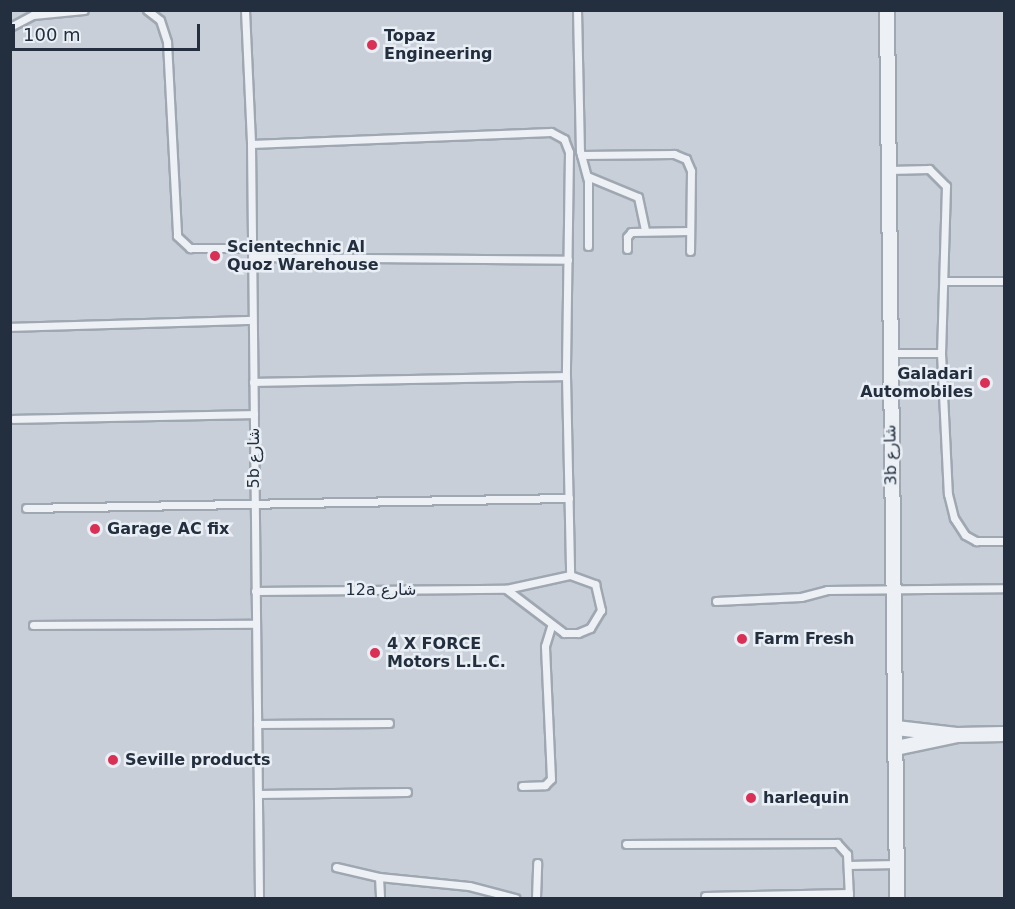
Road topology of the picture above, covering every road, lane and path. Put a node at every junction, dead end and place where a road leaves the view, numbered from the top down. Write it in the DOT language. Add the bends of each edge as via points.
graph roads {
  1 [pos="84,10"];
  2 [pos="147,10"];
  3 [pos="577,10"];
  4 [pos="887,10"];
  5 [pos="247,13"];
  6 [pos="10,27"];
  7 [pos="251,144"];
  8 [pos="581,155"];
  9 [pos="889,170"];
  10 [pos="587,176"];
  11 [pos="645,231"];
  12 [pos="690,231"];
  13 [pos="588,246"];
  14 [pos="252,248"];
  15 [pos="627,249"];
  16 [pos="690,251"];
  17 [pos="252,257"];
  18 [pos="568,260"];
  19 [pos="945,281"];
  20 [pos="1005,281"];
  21 [pos="252,320"];
  22 [pos="10,327"];
  23 [pos="889,353"];
  24 [pos="941,353"];
  25 [pos="566,376"];
  26 [pos="253,382"];
  27 [pos="254,414"];
  28 [pos="13,418"];
  29 [pos="569,498"];
  30 [pos="254,502"];
  31 [pos="26,508"];
  32 [pos="1005,541"];
  33 [pos="570,575"];
  34 [pos="1005,588"];
  35 [pos="506,589"];
  36 [pos="895,589"];
  37 [pos="255,591"];
  38 [pos="716,601"];
  39 [pos="255,624"];
  40 [pos="33,626"];
  41 [pos="551,626"];
  42 [pos="389,723"];
  43 [pos="257,724"];
  44 [pos="896,728"];
  45 [pos="1005,734"];
  46 [pos="957,735"];
  47 [pos="896,748"];
  48 [pos="522,786"];
  49 [pos="407,792"];
  50 [pos="258,794"];
  51 [pos="626,844"];
  52 [pos="537,863"];
  53 [pos="897,864"];
  54 [pos="848,865"];
  55 [pos="336,867"];
  56 [pos="379,877"];
  57 [pos="705,896"];
  58 [pos="849,896"];
  59 [pos="259,898"];
  60 [pos="380,898"];
  61 [pos="515,898"];
  62 [pos="536,898"];
  63 [pos="897,898"];
  1 -- 6 [label="lane" via="33,15"];
  2 -- 14 [label="lane" via="160,20 167,42 177,236 190,248"];
  3 -- 8 [label="lane"];
  4 -- 9 [label="street, 3b شارع"];
  5 -- 7 [label="lane, 5b شارع"];
  7 -- 14 [label="lane, 5b شارع"];
  7 -- 18 [label="lane" via="556,133 569,147"];
  8 -- 10 [label="lane"];
  8 -- 12 [label="lane" via="682,156 691,171"];
  9 -- 19 [label="lane" via="924,168 943,179 947,193"];
  9 -- 23 [label="street, 3b شارع"];
  10 -- 11 [label="lane" via="638,197"];
  10 -- 13 [label="lane"];
  11 -- 12 [label="lane"];
  11 -- 15 [label="lane" via="628,234"];
  12 -- 16 [label="lane"];
  14 -- 17 [label="lane, 5b شارع"];
  17 -- 18 [label="lane"];
  17 -- 21 [label="lane, 5b شارع"];
  18 -- 25 [label="lane"];
  19 -- 20 [label="lane"];
  19 -- 24 [label="lane"];
  21 -- 22 [label="lane"];
  21 -- 26 [label="lane, 5b شارع"];
  23 -- 24 [label="lane"];
  23 -- 36 [label="street, 3b شارع"];
  24 -- 32 [label="lane" via="946,479 954,518 970,538"];
  25 -- 26 [label="lane"];
  25 -- 29 [label="lane"];
  26 -- 27 [label="lane, 5b شارع"];
  27 -- 28 [label="lane"];
  27 -- 30 [label="lane, 5b شارع"];
  29 -- 30 [label="lane"];
  29 -- 33 [label="lane"];
  30 -- 31 [label="lane"];
  30 -- 37 [label="lane, 5b شارع"];
  33 -- 35 [label="lane, 12a شارع"];
  33 -- 41 [label="lane" via="595,584 602,603 599,617 590,628 578,633 564,633"];
  34 -- 36 [label="lane"];
  35 -- 37 [label="lane, 12a شارع"];
  35 -- 41 [label="lane"];
  36 -- 38 [label="lane" via="827,590 801,597"];
  36 -- 44 [label="street, 3b شارع"];
  37 -- 39 [label="lane, 5b شارع"];
  39 -- 40 [label="lane"];
  39 -- 43 [label="lane, 5b شارع"];
  41 -- 48 [label="lane" via="545,646 551,779 545,785"];
  42 -- 43 [label="lane"];
  43 -- 50 [label="lane, 5b شارع"];
  44 -- 46 [label="street"];
  44 -- 47 [label="street, 3b شارع"];
  45 -- 46 [label="street"];
  46 -- 47 [label="street"];
  47 -- 53 [label="street, 3b شارع"];
  49 -- 50 [label="lane"];
  50 -- 59 [label="lane, 5b شارع"];
  51 -- 54 [label="lane" via="830,842 845,849"];
  52 -- 62 [label="lane"];
  53 -- 54 [label="lane"];
  53 -- 63 [label="street, 3b شارع"];
  54 -- 58 [label="lane"];
  55 -- 56 [label="lane"];
  56 -- 60 [label="lane"];
  56 -- 61 [label="lane" via="469,886"];
  57 -- 58 [label="lane"];
}
